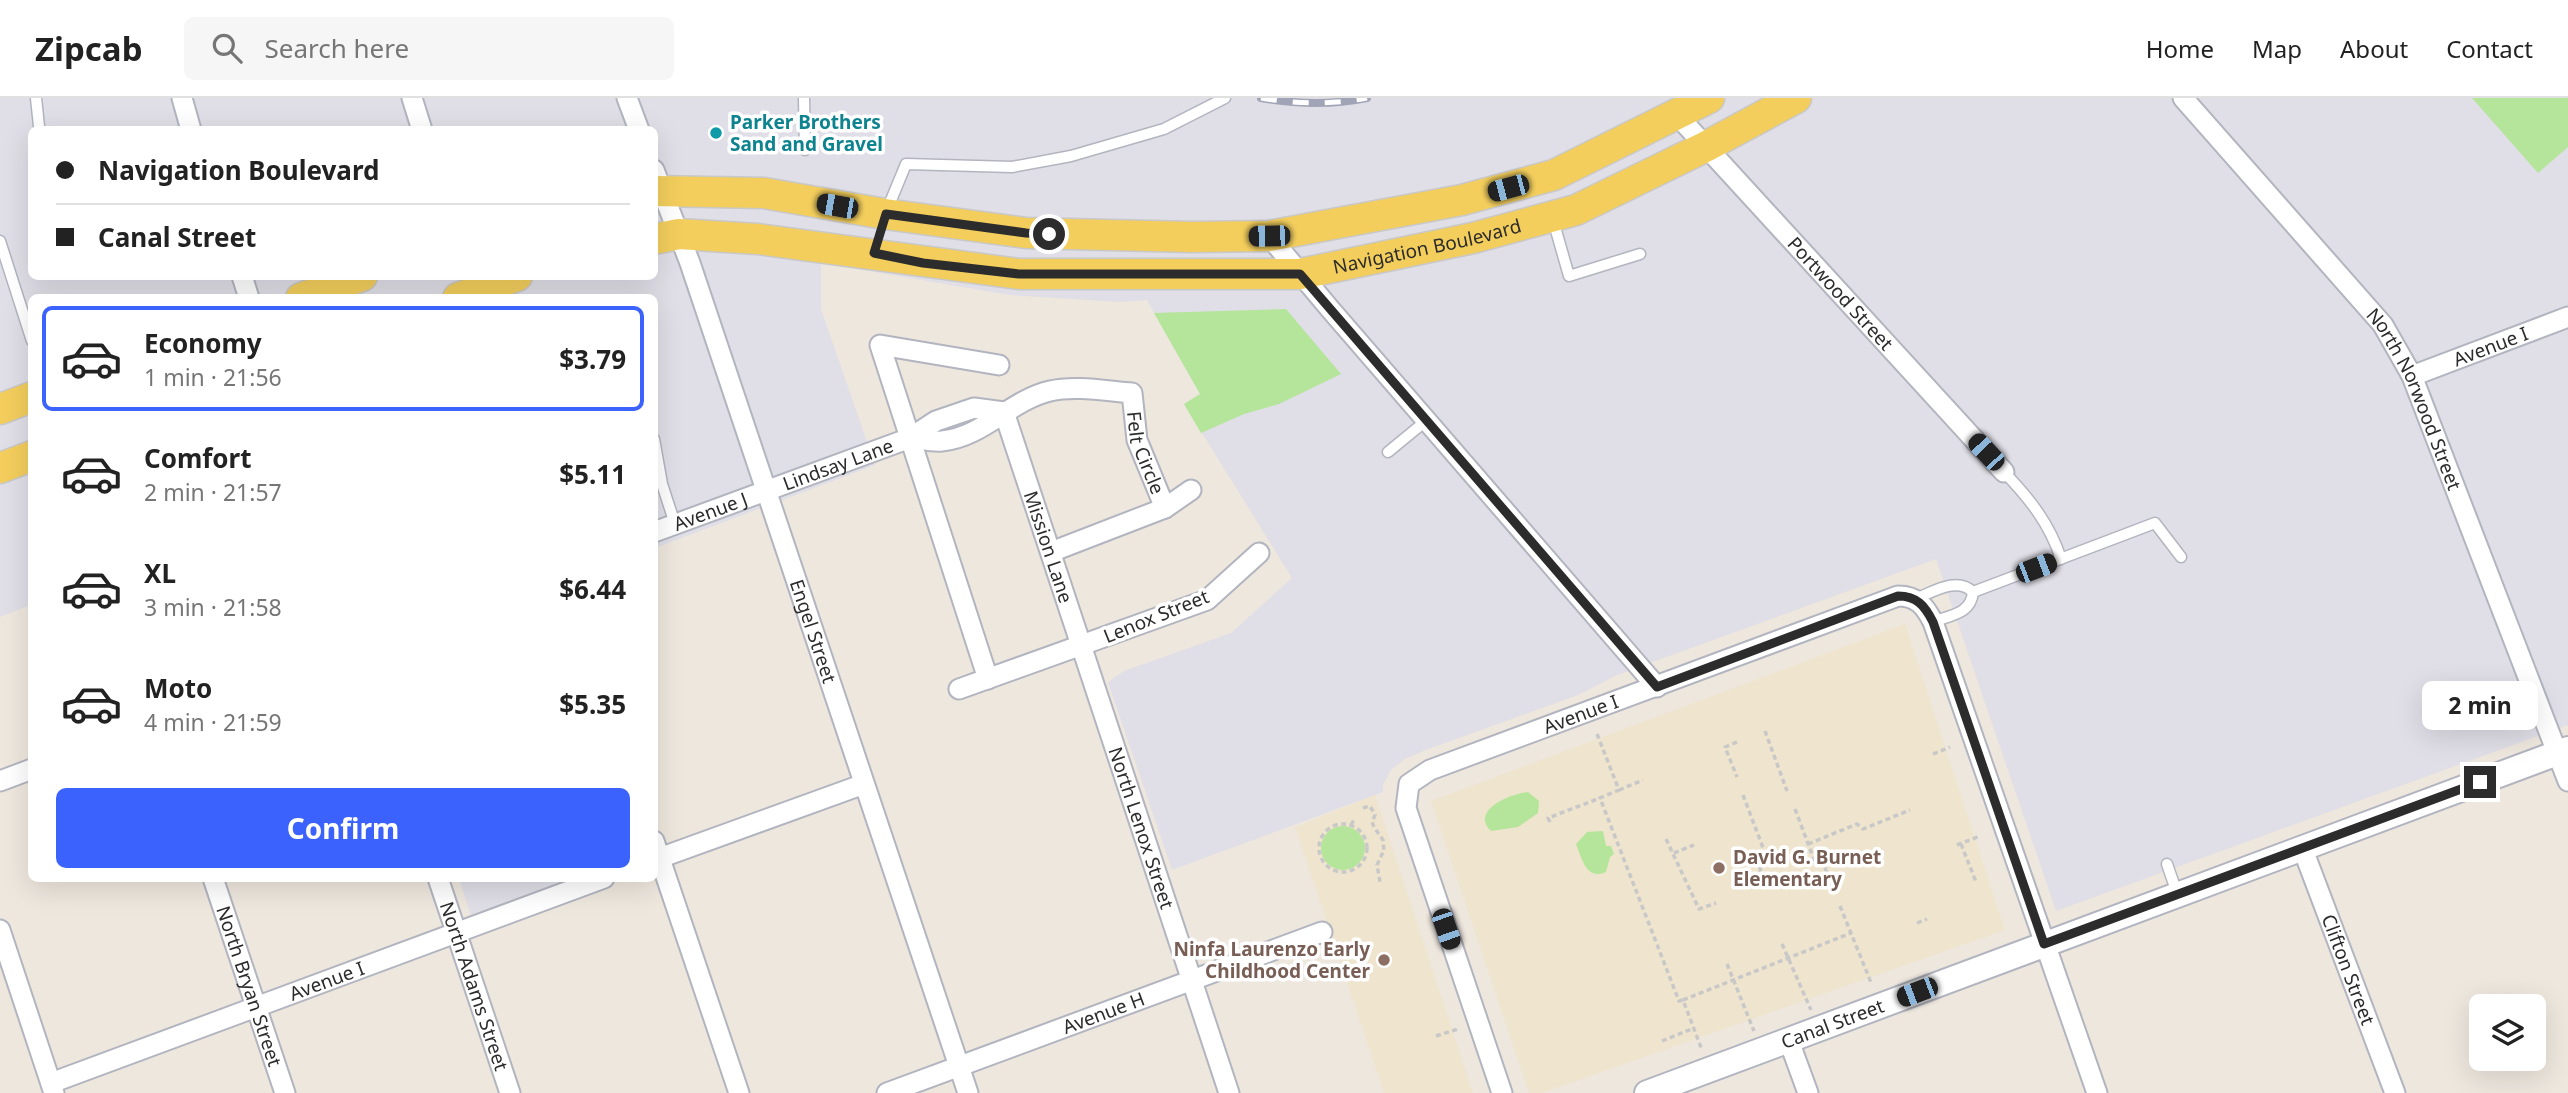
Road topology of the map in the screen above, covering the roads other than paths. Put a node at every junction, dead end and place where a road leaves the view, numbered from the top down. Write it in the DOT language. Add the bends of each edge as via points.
graph roads {
  1 [pos="36,98"];
  2 [pos="412,98"];
  3 [pos="627,98"];
  4 [pos="804,98"];
  5 [pos="1225,98"];
  6 [pos="1709,98"];
  7 [pos="1796,98"];
  8 [pos="2183,98"];
  9 [pos="1677,115"];
  10 [pos="39,126"];
  11 [pos="421,126"];
  12 [pos="638,126"];
  13 [pos="1707,146"];
  14 [pos="805,149"];
  15 [pos="658,183"];
  16 [pos="658,188"];
  17 [pos="886,214"];
  18 [pos="1552,216"];
  19 [pos="1269,236"];
  20 [pos="667,237"];
  21 [pos="0,241"];
  22 [pos="874,253"];
  23 [pos="1640,254"];
  24 [pos="1300,274"];
  25 [pos="351,280"];
  26 [pos="504,280"];
  27 [pos="469,291"];
  28 [pos="312,294"];
  29 [pos="2568,317"];
  30 [pos="28,328"];
  31 [pos="999,365"];
  32 [pos="2412,376"];
  33 [pos="1132,393"];
  34 [pos="28,398"];
  35 [pos="0,409"];
  36 [pos="1004,412"];
  37 [pos="1427,420"];
  38 [pos="909,438"];
  39 [pos="1388,452"];
  40 [pos="28,458"];
  41 [pos="658,462"];
  42 [pos="0,468"];
  43 [pos="2004,472"];
  44 [pos="1191,490"];
  45 [pos="766,492"];
  46 [pos="1165,508"];
  47 [pos="675,524"];
  48 [pos="658,530"];
  49 [pos="1051,552"];
  50 [pos="1259,553"];
  51 [pos="2181,557"];
  52 [pos="2061,559"];
  53 [pos="1973,592"];
  54 [pos="1915,599"];
  55 [pos="1933,622"];
  56 [pos="1080,646"];
  57 [pos="988,679"];
  58 [pos="1094,682"];
  59 [pos="1657,687"];
  60 [pos="960,689"];
  61 [pos="2562,751"];
  62 [pos="28,770"];
  63 [pos="0,781"];
  64 [pos="2568,781"];
  65 [pos="864,784"];
  66 [pos="2302,847"];
  67 [pos="658,852"];
  68 [pos="658,859"];
  69 [pos="2167,864"];
  70 [pos="215,882"];
  71 [pos="439,882"];
  72 [pos="593,882"];
  73 [pos="2177,894"];
  74 [pos="0,930"];
  75 [pos="456,932"];
  76 [pos="1322,932"];
  77 [pos="2044,944"];
  78 [pos="1190,979"];
  79 [pos="256,1007"];
  80 [pos="1789,1041"];
  81 [pos="959,1064"];
  82 [pos="52,1088"];
  83 [pos="285,1093"];
  84 [pos="510,1093"];
  85 [pos="739,1093"];
  86 [pos="887,1093"];
  87 [pos="968,1093"];
  88 [pos="1229,1093"];
  89 [pos="1502,1093"];
  90 [pos="1647,1093"];
  91 [pos="1808,1093"];
  92 [pos="2098,1093"];
  93 [pos="2395,1093"];
  1 -- 10 [label="lane"];
  2 -- 11 [label="street"];
  3 -- 12 [label="street"];
  4 -- 14 [label="lane"];
  5 -- 17 [label="lane" via="1164,130 1071,156 1012,167 906,164"];
  6 -- 9 [label="main road, Navigation Boulevard"];
  7 -- 13 [label="main road, Navigation Boulevard"];
  8 -- 32 [label="street, North Norwood Street" via="2383,325"];
  9 -- 13 [label="street, Portwood Street"];
  9 -- 19 [label="main road, Navigation Boulevard" via="1554,175 1462,200"];
  13 -- 18 [label="main road, Navigation Boulevard" via="1576,210"];
  13 -- 43 [label="street, Portwood Street"];
  15 -- 17 [label="main road, Navigation Boulevard" via="764,193"];
  16 -- 20 [label="street, Engel Street"];
  17 -- 19 [label="main road, Navigation Boulevard" via="1026,233"];
  17 -- 22 [label="main road"];
  18 -- 23 [label="lane" via="1569,276"];
  18 -- 24 [label="main road, Navigation Boulevard" via="1473,238"];
  19 -- 24 [label="street"];
  20 -- 22 [label="main road, Navigation Boulevard" via="758,239"];
  20 -- 45 [label="street, Engel Street"];
  21 -- 30 [label="lane"];
  22 -- 24 [label="main road, Navigation Boulevard" via="1019,274"];
  24 -- 37 [label="street"];
  25 -- 28 [label="main road"];
  26 -- 27 [label="main road"];
  29 -- 32 [label="street, Avenue I"];
  31 -- 38 [label="street" via="880,345"];
  32 -- 61 [label="street, North Norwood Street"];
  33 -- 36 [label="street, Lindsay Lane" via="1063,389"];
  33 -- 46 [label="street, Felt Circle" via="1137,440"];
  34 -- 35 [label="main road"];
  36 -- 38 [label="street, Lindsay Lane" via="983,428 943,441"];
  36 -- 49 [label="street, Mission Lane"];
  37 -- 39 [label="lane"];
  37 -- 59 [label="street"];
  38 -- 45 [label="street, Lindsay Lane"];
  38 -- 57 [label="street"];
  40 -- 42 [label="main road"];
  41 -- 47 [label="lane"];
  43 -- 52 [label="lane" via="2053,535"];
  44 -- 46 [label="street"];
  45 -- 47 [label="street, Avenue J"];
  45 -- 65 [label="street, Engel Street"];
  46 -- 49 [label="street"];
  47 -- 48 [label="street, Avenue J"];
  49 -- 56 [label="street, Mission Lane"];
  50 -- 56 [label="street, Lenox Street" via="1207,600"];
  51 -- 52 [label="lane" via="2155,523"];
  52 -- 53 [label="lane"];
  53 -- 54 [label="lane" via="1967,585 1956,584"];
  53 -- 55 [label="lane" via="1966,610"];
  54 -- 55 [label="street"];
  54 -- 59 [label="street, Avenue I" via="1898,596"];
  55 -- 77 [label="street"];
  56 -- 57 [label="street"];
  56 -- 58 [label="street, Mission Lane"];
  57 -- 60 [label="street"];
  58 -- 78 [label="street, North Lenox Street"];
  59 -- 89 [label="street, Avenue I" via="1430,770 1409,784 1406,808"];
  61 -- 64 [label="street, North Norwood Street"];
  61 -- 66 [label="street, Canal Street"];
  62 -- 63 [label="street"];
  65 -- 67 [label="street"];
  65 -- 81 [label="street, Engel Street"];
  66 -- 73 [label="street, Canal Street"];
  66 -- 93 [label="street, Clifton Street"];
  68 -- 85 [label="street"];
  69 -- 73 [label="lane"];
  70 -- 79 [label="street, North Bryan Street"];
  71 -- 75 [label="street, North Adams Street"];
  72 -- 75 [label="street, Avenue I"];
  73 -- 77 [label="street, Canal Street"];
  74 -- 82 [label="street"];
  75 -- 79 [label="street, Avenue I"];
  75 -- 84 [label="street, North Adams Street"];
  76 -- 78 [label="street, Avenue H"];
  77 -- 80 [label="street, Canal Street"];
  77 -- 92 [label="street"];
  78 -- 81 [label="street, Avenue H"];
  78 -- 88 [label="street, North Lenox Street"];
  79 -- 82 [label="street, Avenue I"];
  79 -- 83 [label="street, North Bryan Street"];
  80 -- 90 [label="street, Canal Street"];
  80 -- 91 [label="street"];
  81 -- 86 [label="street, Avenue H"];
  81 -- 87 [label="street, Engel Street"];
}
